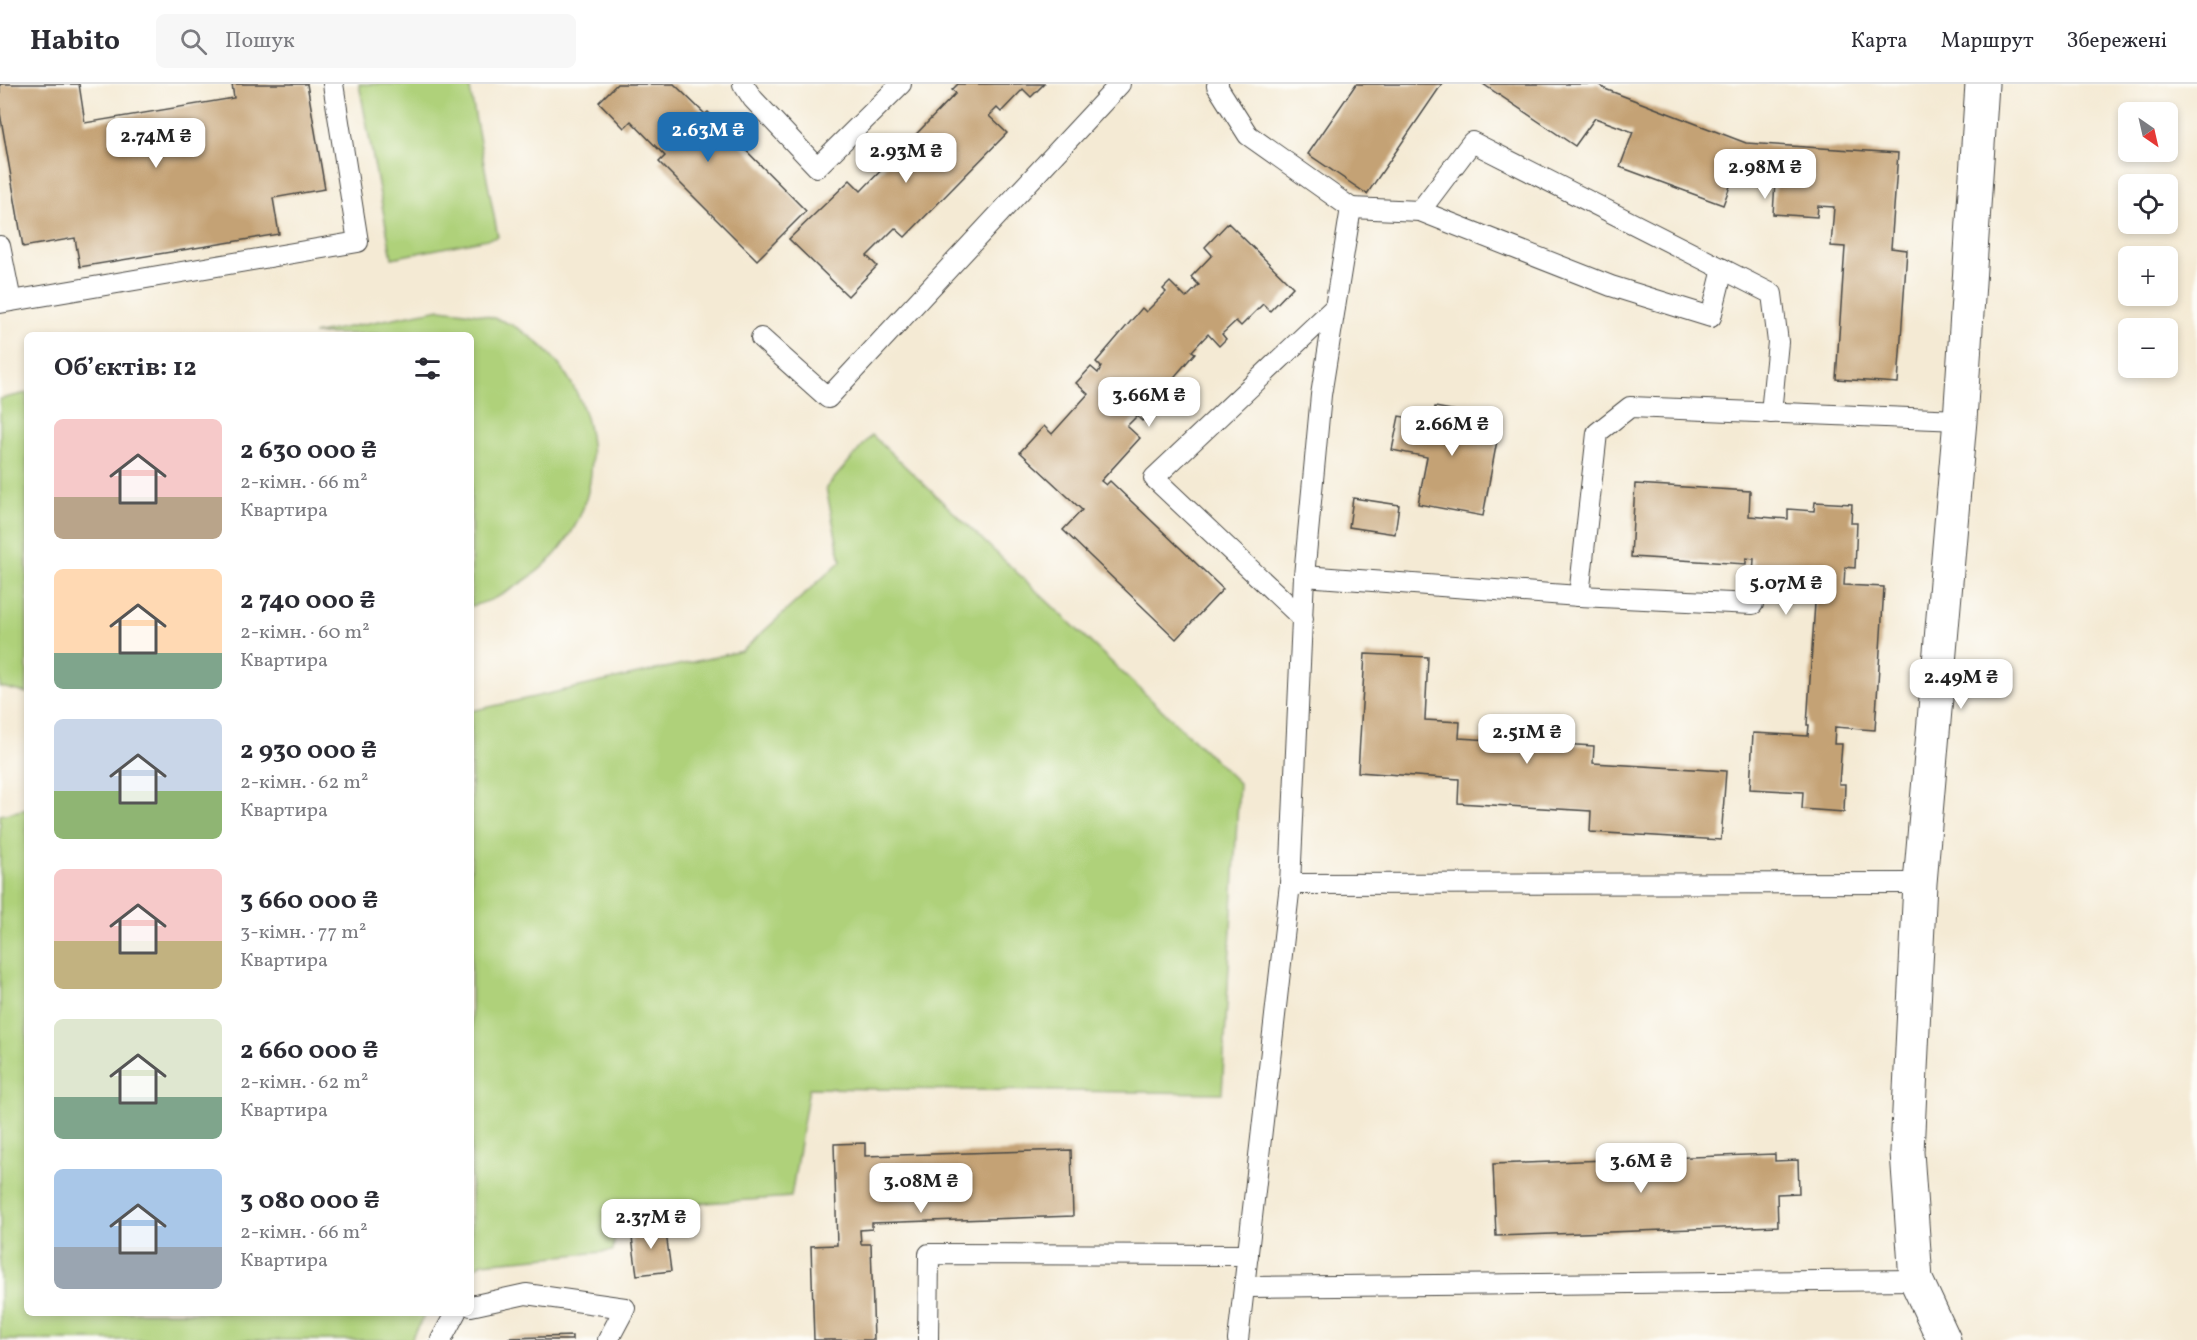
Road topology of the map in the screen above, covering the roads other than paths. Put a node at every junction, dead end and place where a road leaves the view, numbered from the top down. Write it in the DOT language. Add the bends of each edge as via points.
graph roads {
  1 [pos="333,84"];
  2 [pos="743,84"];
  3 [pos="901,84"];
  4 [pos="1120,84"];
  5 [pos="1982,84"];
  6 [pos="1216,85"];
  7 [pos="1351,208"];
  8 [pos="1420,211"];
  9 [pos="0,246"];
  10 [pos="1723,269"];
  11 [pos="6,302"];
  12 [pos="1335,307"];
  13 [pos="762,338"];
  14 [pos="1771,413"];
  15 [pos="1960,420"];
  16 [pos="1304,576"];
  17 [pos="1579,596"];
  18 [pos="1754,604"];
  19 [pos="1303,619"];
  20 [pos="1920,883"];
  21 [pos="1290,884"];
  22 [pos="1248,1255"];
  23 [pos="1916,1280"];
  24 [pos="1244,1287"];
  25 [pos="474,1305"];
  26 [pos="454,1316"];
  27 [pos="441,1340"];
  28 [pos="608,1340"];
  29 [pos="928,1340"];
  30 [pos="1238,1340"];
  31 [pos="1944,1340"];
  1 -- 11 [label="lane" via="358,242"];
  2 -- 3 [label="lane" via="817,167"];
  4 -- 13 [label="lane" via="828,398"];
  5 -- 15 [label="street"];
  6 -- 7 [label="lane" via="1248,135"];
  7 -- 8 [label="lane"];
  7 -- 12 [label="lane"];
  8 -- 10 [label="lane" via="1611,286 1711,317"];
  8 -- 10 [label="lane" via="1472,142"];
  9 -- 11 [label="lane"];
  10 -- 14 [label="lane" via="1772,294 1778,342"];
  12 -- 16 [label="lane"];
  12 -- 19 [label="lane" via="1154,478"];
  14 -- 15 [label="lane"];
  14 -- 17 [label="lane" via="1630,407 1597,433"];
  15 -- 20 [label="street"];
  16 -- 17 [label="lane"];
  16 -- 19 [label="lane"];
  17 -- 18 [label="lane"];
  19 -- 21 [label="lane"];
  20 -- 21 [label="lane"];
  20 -- 23 [label="street" via="1907,1152"];
  21 -- 22 [label="lane"];
  22 -- 24 [label="lane"];
  22 -- 29 [label="lane" via="929,1254"];
  23 -- 24 [label="lane"];
  23 -- 31 [label="street"];
  24 -- 30 [label="lane"];
  25 -- 28 [label="lane" via="526,1294 625,1308"];
  26 -- 27 [label="lane"];
}
